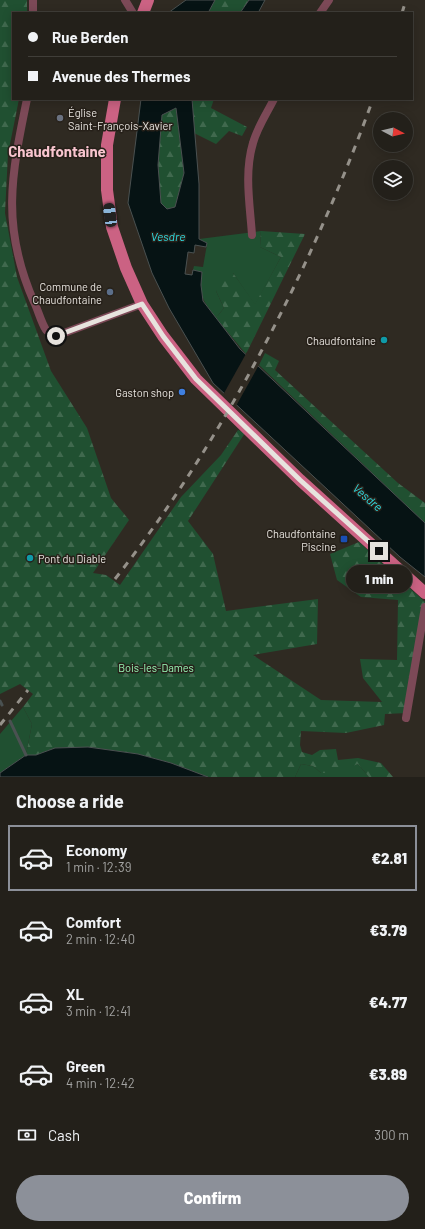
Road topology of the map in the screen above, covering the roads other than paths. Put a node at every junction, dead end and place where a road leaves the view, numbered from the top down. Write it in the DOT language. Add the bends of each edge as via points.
graph roads {
  1 [pos="33,0"];
  2 [pos="125,0"];
  3 [pos="148,0"];
  4 [pos="330,0"];
  5 [pos="33,12"];
  6 [pos="132,12"];
  7 [pos="143,12"];
  8 [pos="321,12"];
  9 [pos="27,100"];
  10 [pos="115,100"];
  11 [pos="274,100"];
  12 [pos="252,235"];
  13 [pos="142,304"];
  14 [pos="425,593"];
  15 [pos="425,607"];
  16 [pos="406,718"];
  1 -- 5 [label="street"];
  2 -- 6 [label="street"];
  3 -- 7 [label="main road"];
  4 -- 8 [label="street"];
  9 -- 13 [label="street" via="16,152 12,185 12,220 22,275 46,330 56,336"];
  10 -- 13 [label="main road" via="107,145 107,190 114,234"];
  11 -- 12 [label="street" via="253,141 249,160"];
  13 -- 14 [label="main road" via="196,379 300,480"];
  15 -- 16 [label="street"];
}
